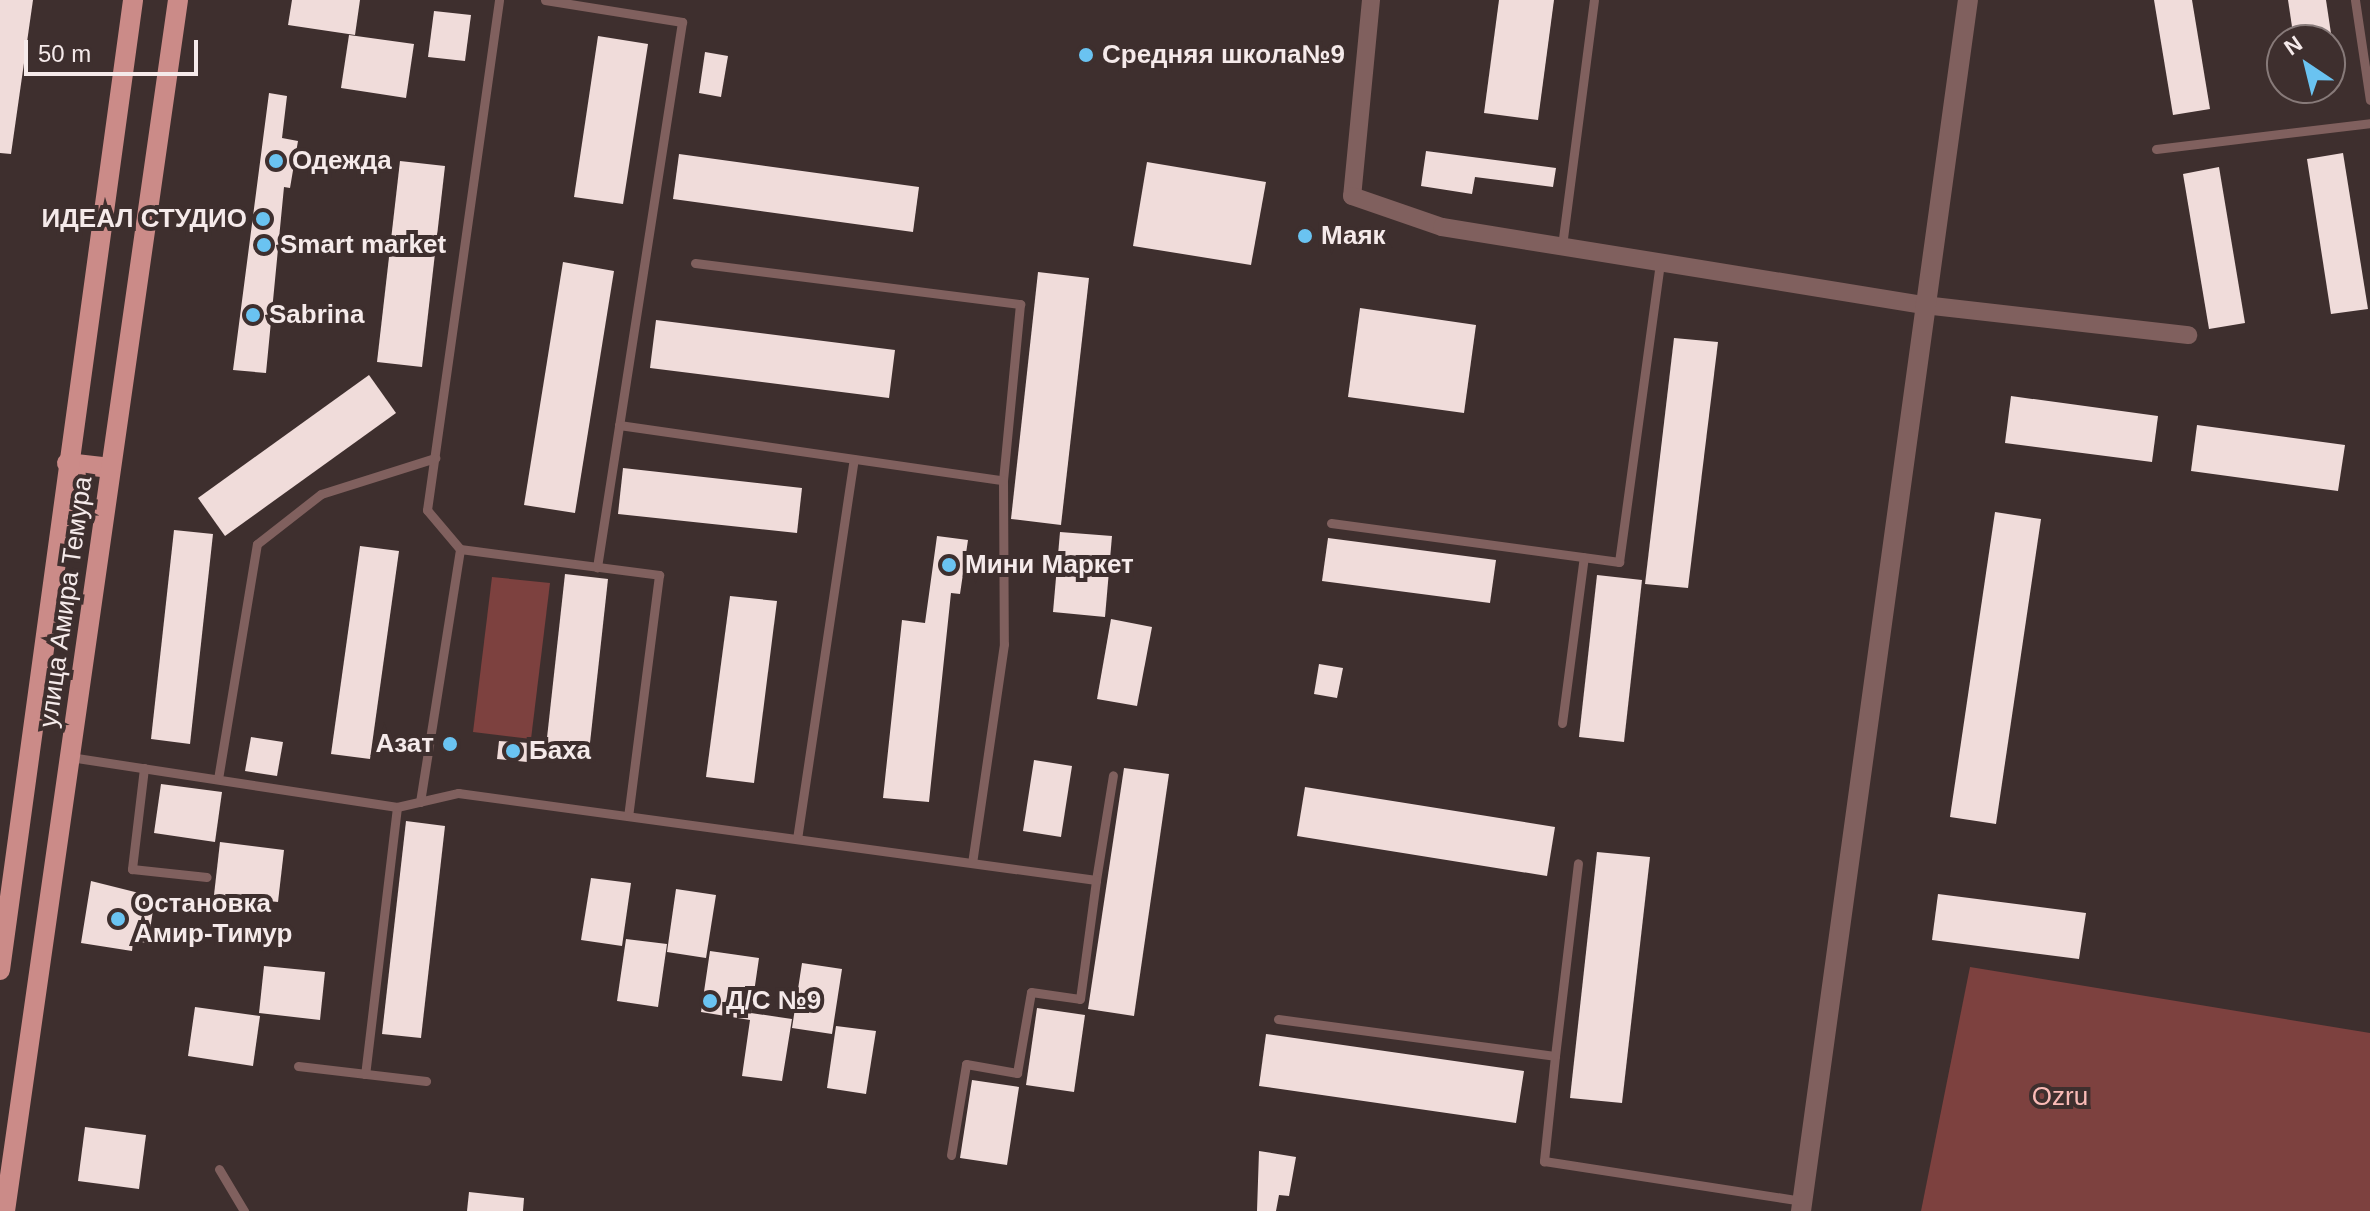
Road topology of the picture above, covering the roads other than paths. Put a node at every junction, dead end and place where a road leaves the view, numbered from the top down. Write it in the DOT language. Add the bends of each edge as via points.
graph roads {
  1 [pos="133,0"];
  2 [pos="178,0"];
  3 [pos="499,0"];
  4 [pos="545,0"];
  5 [pos="1371,0"];
  6 [pos="1594,0"];
  7 [pos="1968,0"];
  8 [pos="2355,0"];
  9 [pos="2370,100"];
  10 [pos="2370,123"];
  11 [pos="2156,149"];
  12 [pos="1562,247"];
  13 [pos="695,263"];
  14 [pos="1660,263"];
  15 [pos="1924,305"];
  16 [pos="2188,335"];
  17 [pos="619,425"];
  18 [pos="435,458"];
  19 [pos="854,459"];
  20 [pos="67,463"];
  21 [pos="111,468"];
  22 [pos="1003,480"];
  23 [pos="1331,523"];
  24 [pos="460,549"];
  25 [pos="1584,557"];
  26 [pos="597,567"];
  27 [pos="1562,723"];
  28 [pos="70,757"];
  29 [pos="144,768"];
  30 [pos="1113,775"];
  31 [pos="218,779"];
  32 [pos="420,802"];
  33 [pos="397,807"];
  34 [pos="628,816"];
  35 [pos="797,839"];
  36 [pos="972,863"];
  37 [pos="1578,863"];
  38 [pos="207,877"];
  39 [pos="1096,880"];
  40 [pos="0,970"];
  41 [pos="1278,1019"];
  42 [pos="1555,1056"];
  43 [pos="298,1066"];
  44 [pos="365,1074"];
  45 [pos="426,1081"];
  46 [pos="951,1155"];
  47 [pos="219,1169"];
  48 [pos="1802,1206"];
  49 [pos="5,1211"];
  50 [pos="244,1211"];
  1 -- 20 [label="main road, улица Амира Темура"];
  2 -- 21 [label="main road, улица Амира Темура"];
  3 -- 18 [label="lane"];
  4 -- 17 [label="lane" via="682,22"];
  5 -- 12 [label="street" via="1352,196 1442,227"];
  6 -- 12 [label="lane"];
  7 -- 15 [label="street"];
  8 -- 9 [label="lane"];
  10 -- 11 [label="lane"];
  12 -- 14 [label="street"];
  13 -- 22 [label="lane" via="1020,304"];
  14 -- 15 [label="street"];
  14 -- 25 [label="lane" via="1619,562"];
  15 -- 16 [label="street"];
  15 -- 48 [label="street"];
  17 -- 19 [label="lane"];
  17 -- 26 [label="lane"];
  18 -- 24 [label="lane" via="427,510"];
  18 -- 31 [label="lane" via="321,494 257,544"];
  19 -- 22 [label="lane"];
  19 -- 35 [label="lane"];
  20 -- 21 [label="main road"];
  20 -- 40 [label="main road, улица Амира Темура"];
  21 -- 28 [label="main road, улица Амира Темура"];
  22 -- 36 [label="lane" via="1004,644"];
  23 -- 25 [label="lane"];
  24 -- 26 [label="lane"];
  24 -- 32 [label="lane"];
  25 -- 27 [label="lane"];
  26 -- 34 [label="lane" via="659,575"];
  28 -- 29 [label="lane"];
  28 -- 49 [label="main road, улица Амира Темура"];
  29 -- 31 [label="lane"];
  29 -- 38 [label="lane" via="132,869"];
  30 -- 39 [label="lane"];
  31 -- 33 [label="lane"];
  32 -- 33 [label="lane"];
  32 -- 34 [label="lane" via="458,793"];
  33 -- 44 [label="lane"];
  34 -- 35 [label="lane"];
  35 -- 36 [label="lane"];
  36 -- 39 [label="lane"];
  37 -- 42 [label="lane"];
  39 -- 46 [label="lane" via="1080,999 1031,992 1017,1073 966,1064"];
  41 -- 42 [label="lane"];
  42 -- 48 [label="lane" via="1544,1161"];
  43 -- 44 [label="lane"];
  44 -- 45 [label="lane"];
  47 -- 50 [label="lane"];
}
